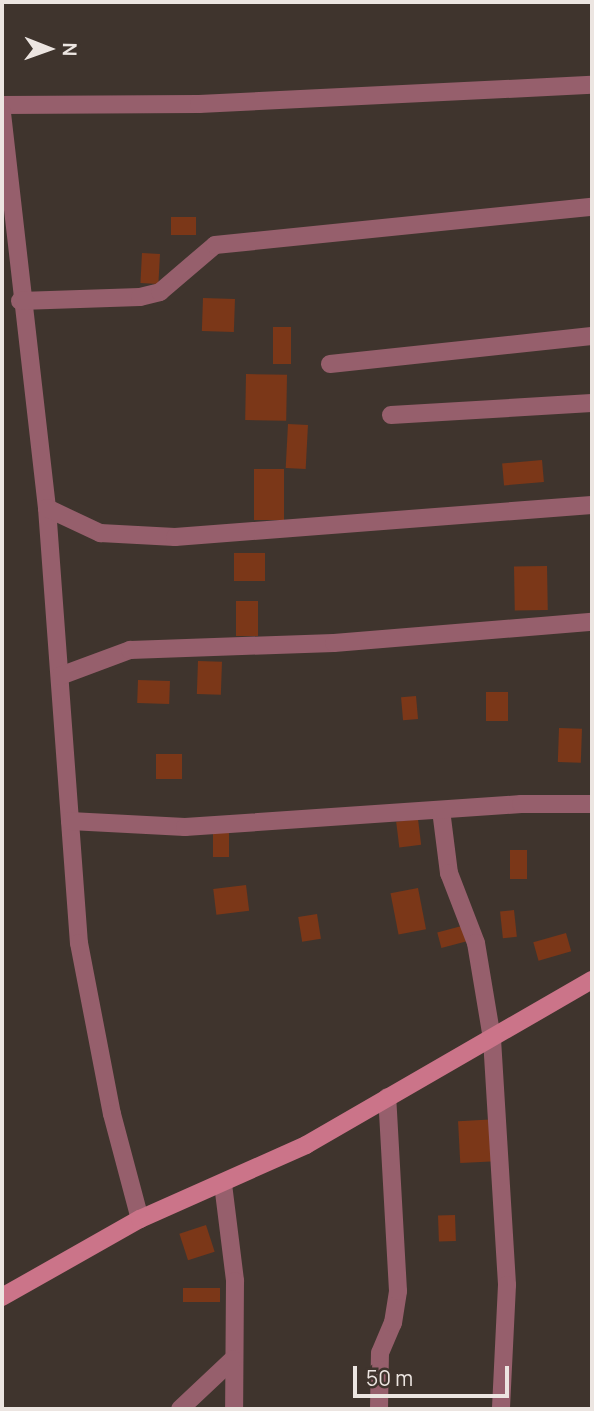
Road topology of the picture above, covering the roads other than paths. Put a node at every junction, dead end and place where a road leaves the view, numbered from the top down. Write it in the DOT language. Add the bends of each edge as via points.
graph roads {
  1 [pos="592,85"];
  2 [pos="2,105"];
  3 [pos="2,113"];
  4 [pos="592,207"];
  5 [pos="8,248"];
  6 [pos="20,301"];
  7 [pos="592,336"];
  8 [pos="330,364"];
  9 [pos="592,403"];
  10 [pos="391,415"];
  11 [pos="592,505"];
  12 [pos="47,508"];
  13 [pos="592,622"];
  14 [pos="60,676"];
  15 [pos="592,804"];
  16 [pos="441,810"];
  17 [pos="70,821"];
  18 [pos="592,980"];
  19 [pos="492,1039"];
  20 [pos="387,1097"];
  21 [pos="223,1184"];
  22 [pos="140,1219"];
  23 [pos="2,1297"];
  24 [pos="233,1359"];
  25 [pos="180,1409"];
  26 [pos="234,1409"];
  27 [pos="379,1409"];
  28 [pos="501,1409"];
  1 -- 2 [label="street" via="199,104"];
  3 -- 5 [label="street"];
  4 -- 6 [label="street" via="215,245 160,292 140,297"];
  5 -- 6 [label="street"];
  6 -- 12 [label="street"];
  7 -- 8 [label="street"];
  9 -- 10 [label="street"];
  11 -- 12 [label="street" via="175,537 100,533"];
  12 -- 14 [label="street"];
  13 -- 14 [label="street" via="307,645 130,650"];
  14 -- 17 [label="street"];
  15 -- 16 [label="street"];
  16 -- 17 [label="street" via="185,827"];
  16 -- 19 [label="street" via="449,873 476,943"];
  17 -- 22 [label="street" via="72,881 89,1003"];
  18 -- 19 [label="street"];
  19 -- 20 [label="street"];
  19 -- 28 [label="street" via="507,1285"];
  20 -- 21 [label="street" via="306,1145"];
  20 -- 27 [label="street" via="398,1290 393,1323 380,1353"];
  21 -- 22 [label="street"];
  21 -- 24 [label="street" via="235,1281"];
  22 -- 23 [label="street"];
  24 -- 25 [label="street"];
  24 -- 26 [label="street"];
}
